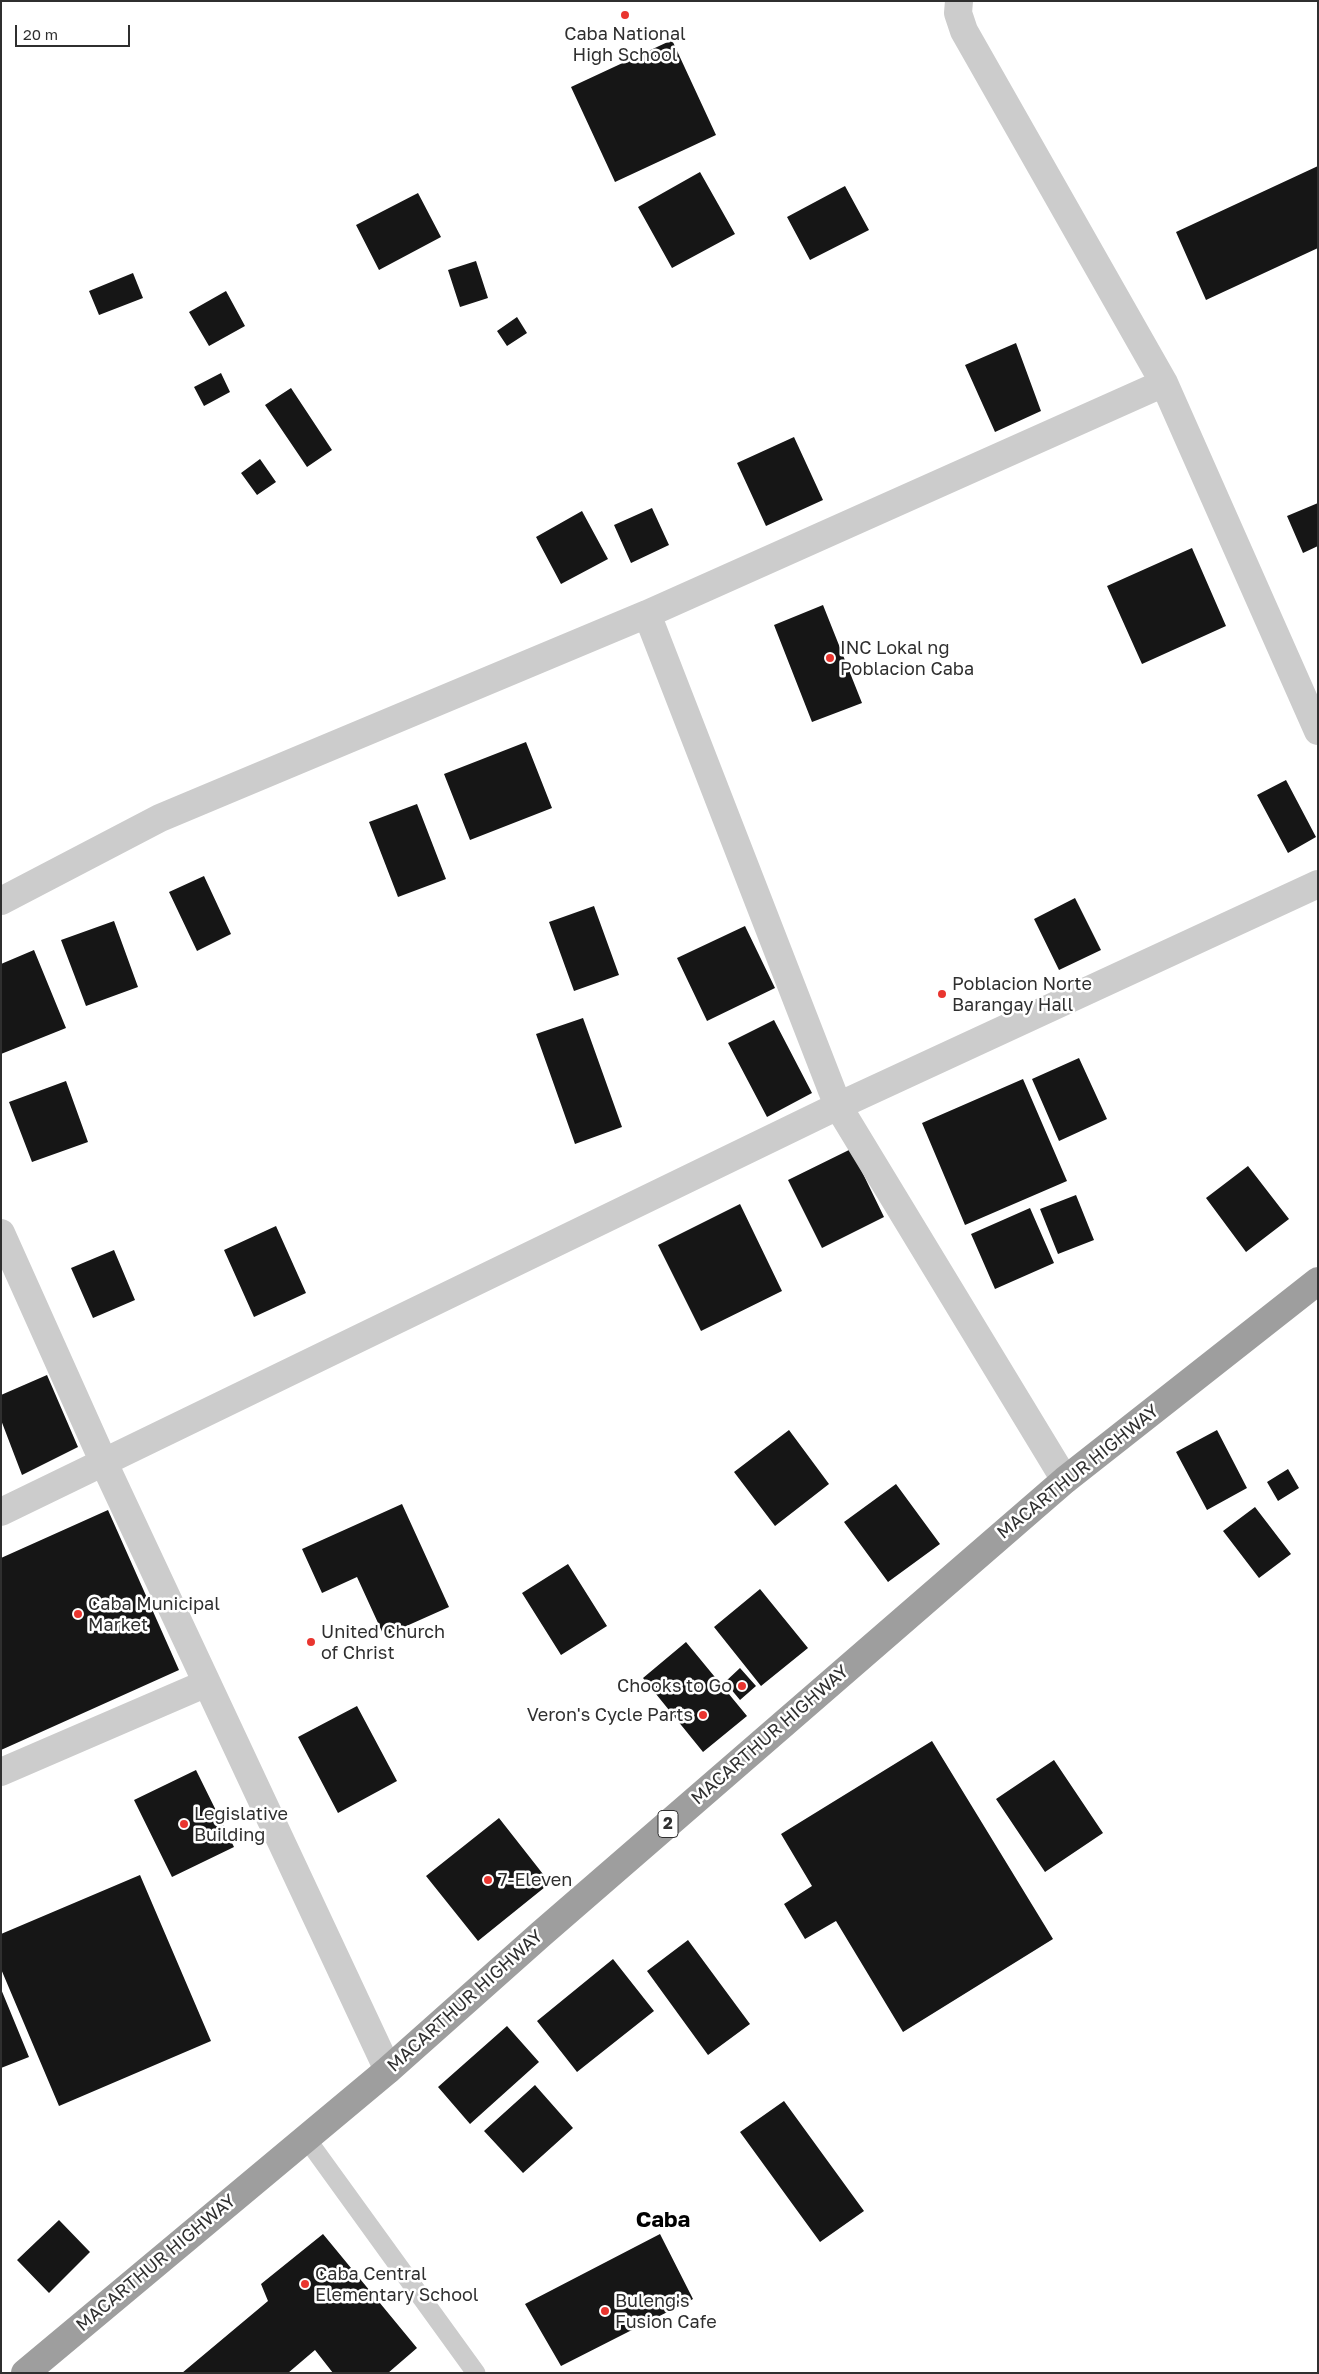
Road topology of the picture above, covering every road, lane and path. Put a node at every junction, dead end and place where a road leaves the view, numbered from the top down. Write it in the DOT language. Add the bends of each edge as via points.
graph roads {
  1 [pos="959,1"];
  2 [pos="1164,382"];
  3 [pos="646,614"];
  4 [pos="1318,731"];
  5 [pos="1318,884"];
  6 [pos="1,901"];
  7 [pos="838,1106"];
  8 [pos="1,1233"];
  9 [pos="1318,1281"];
  10 [pos="104,1463"];
  11 [pos="1065,1480"];
  12 [pos="1,1512"];
  13 [pos="207,1683"];
  14 [pos="1,1772"];
  15 [pos="388,2070"];
  16 [pos="306,2138"];
  17 [pos="25,2373"];
  18 [pos="476,2373"];
  1 -- 2 [label="street" via="958,13 964,31"];
  2 -- 3 [label="street"];
  2 -- 4 [label="street"];
  3 -- 6 [label="street" via="160,818"];
  3 -- 7 [label="street"];
  5 -- 7 [label="street"];
  7 -- 10 [label="street"];
  7 -- 11 [label="street"];
  8 -- 10 [label="street"];
  9 -- 11 [label="highway, MACARTHUR HIGHWAY / 2"];
  10 -- 12 [label="street"];
  10 -- 13 [label="street"];
  11 -- 15 [label="highway, MACARTHUR HIGHWAY / 2"];
  13 -- 14 [label="street"];
  13 -- 15 [label="street"];
  15 -- 16 [label="highway, MACARTHUR HIGHWAY / 2"];
  16 -- 17 [label="highway, MACARTHUR HIGHWAY / 2"];
  16 -- 18 [label="lane"];
}
